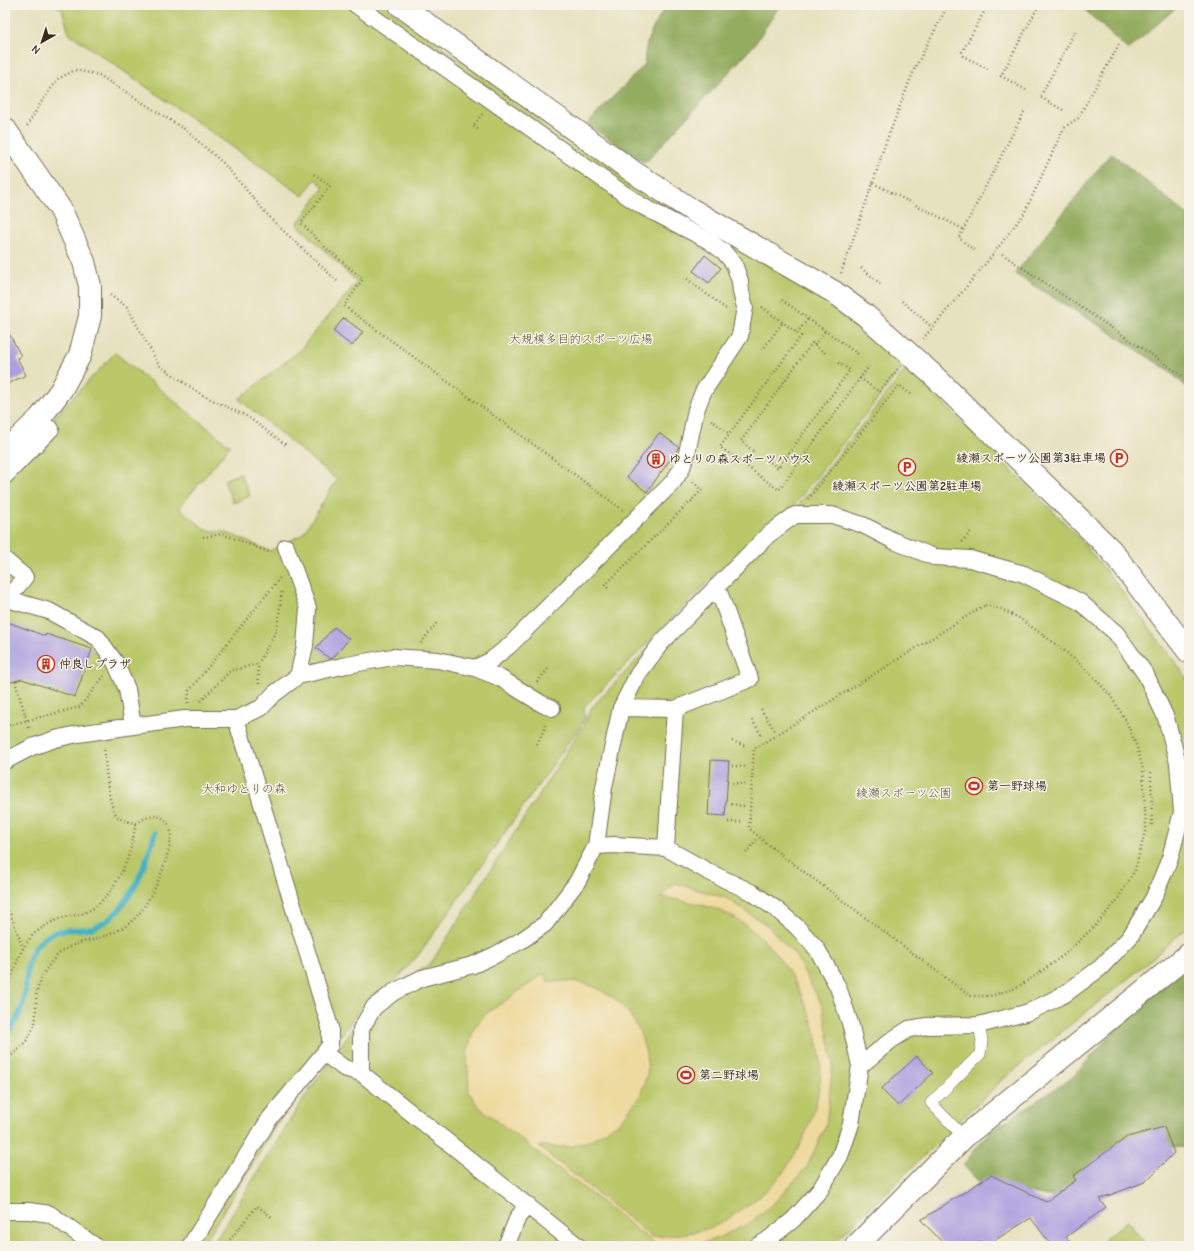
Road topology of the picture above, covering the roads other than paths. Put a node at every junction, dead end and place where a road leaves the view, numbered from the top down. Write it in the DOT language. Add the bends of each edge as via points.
graph roads {
  1 [pos="356,5"];
  2 [pos="400,5"];
  3 [pos="10,136"];
  4 [pos="51,429"];
  5 [pos="5,452"];
  6 [pos="5,476"];
  7 [pos="286,546"];
  8 [pos="5,560"];
  9 [pos="717,586"];
  10 [pos="6,600"];
  11 [pos="1189,652"];
  12 [pos="475,668"];
  13 [pos="298,676"];
  14 [pos="547,706"];
  15 [pos="621,708"];
  16 [pos="675,709"];
  17 [pos="236,719"];
  18 [pos="133,726"];
  19 [pos="5,761"];
  20 [pos="596,846"];
  21 [pos="666,848"];
  22 [pos="1189,954"];
  23 [pos="979,1025"];
  24 [pos="324,1053"];
  25 [pos="860,1066"];
  26 [pos="361,1073"];
  27 [pos="964,1138"];
  28 [pos="528,1205"];
  29 [pos="10,1211"];
  30 [pos="95,1246"];
  31 [pos="190,1246"];
  32 [pos="506,1246"];
  33 [pos="578,1246"];
  34 [pos="757,1246"];
  35 [pos="856,1246"];
  1 -- 12 [label="street" via="624,194 709,241 724,252 734,264 740,281 744,307 740,336 703,392 696,410 687,453 673,482 509,646 490,661"];
  2 -- 11 [label="street" via="635,173 692,210 834,292 865,315 933,375 1111,550"];
  3 -- 5 [label="street" via="61,210 84,262 90,286 90,316 80,355 62,390 40,418"];
  4 -- 6 [label="street"];
  7 -- 13 [label="street" via="308,608 305,646"];
  8 -- 10 [label="street" via="25,577"];
  9 -- 15 [label="street" via="661,643 638,674"];
  9 -- 16 [label="street" via="750,679"];
  9 -- 23 [label="street" via="768,535 795,515 832,515 863,525 934,557 970,559 1024,574 1080,602 1116,633 1146,674 1166,718 1178,763 1182,812 1170,858 1156,891 1130,937 1100,968 1065,994 1029,1012"];
  10 -- 18 [label="street" via="49,611 98,638 115,662 127,689"];
  12 -- 13 [label="street" via="438,660 393,657"];
  12 -- 14 [label="street" via="500,678"];
  13 -- 17 [label="street" via="260,708"];
  15 -- 16 [label="street"];
  15 -- 20 [label="street" via="604,787"];
  16 -- 21 [label="street"];
  17 -- 18 [label="street" via="185,719"];
  17 -- 24 [label="street" via="330,1027 330,1045"];
  18 -- 19 [label="street" via="55,739 34,746"];
  20 -- 21 [label="street" via="614,844"];
  20 -- 26 [label="street" via="577,882 545,924 495,955 473,965 422,978 394,992 374,1007 362,1028"];
  21 -- 25 [label="street" via="754,893 797,927 817,949 838,987 851,1026"];
  22 -- 27 [label="street"];
  23 -- 25 [label="street" via="909,1029"];
  23 -- 27 [label="lane" via="982,1041 980,1054 931,1103"];
  24 -- 26 [label="street" via="344,1068"];
  24 -- 31 [label="street" via="270,1118"];
  25 -- 34 [label="street" via="851,1124 840,1156 820,1190 792,1220"];
  26 -- 28 [label="street"];
  27 -- 35 [label="street"];
  28 -- 32 [label="street" via="518,1218"];
  28 -- 33 [label="street"];
  29 -- 30 [label="street" via="50,1214"];
}
